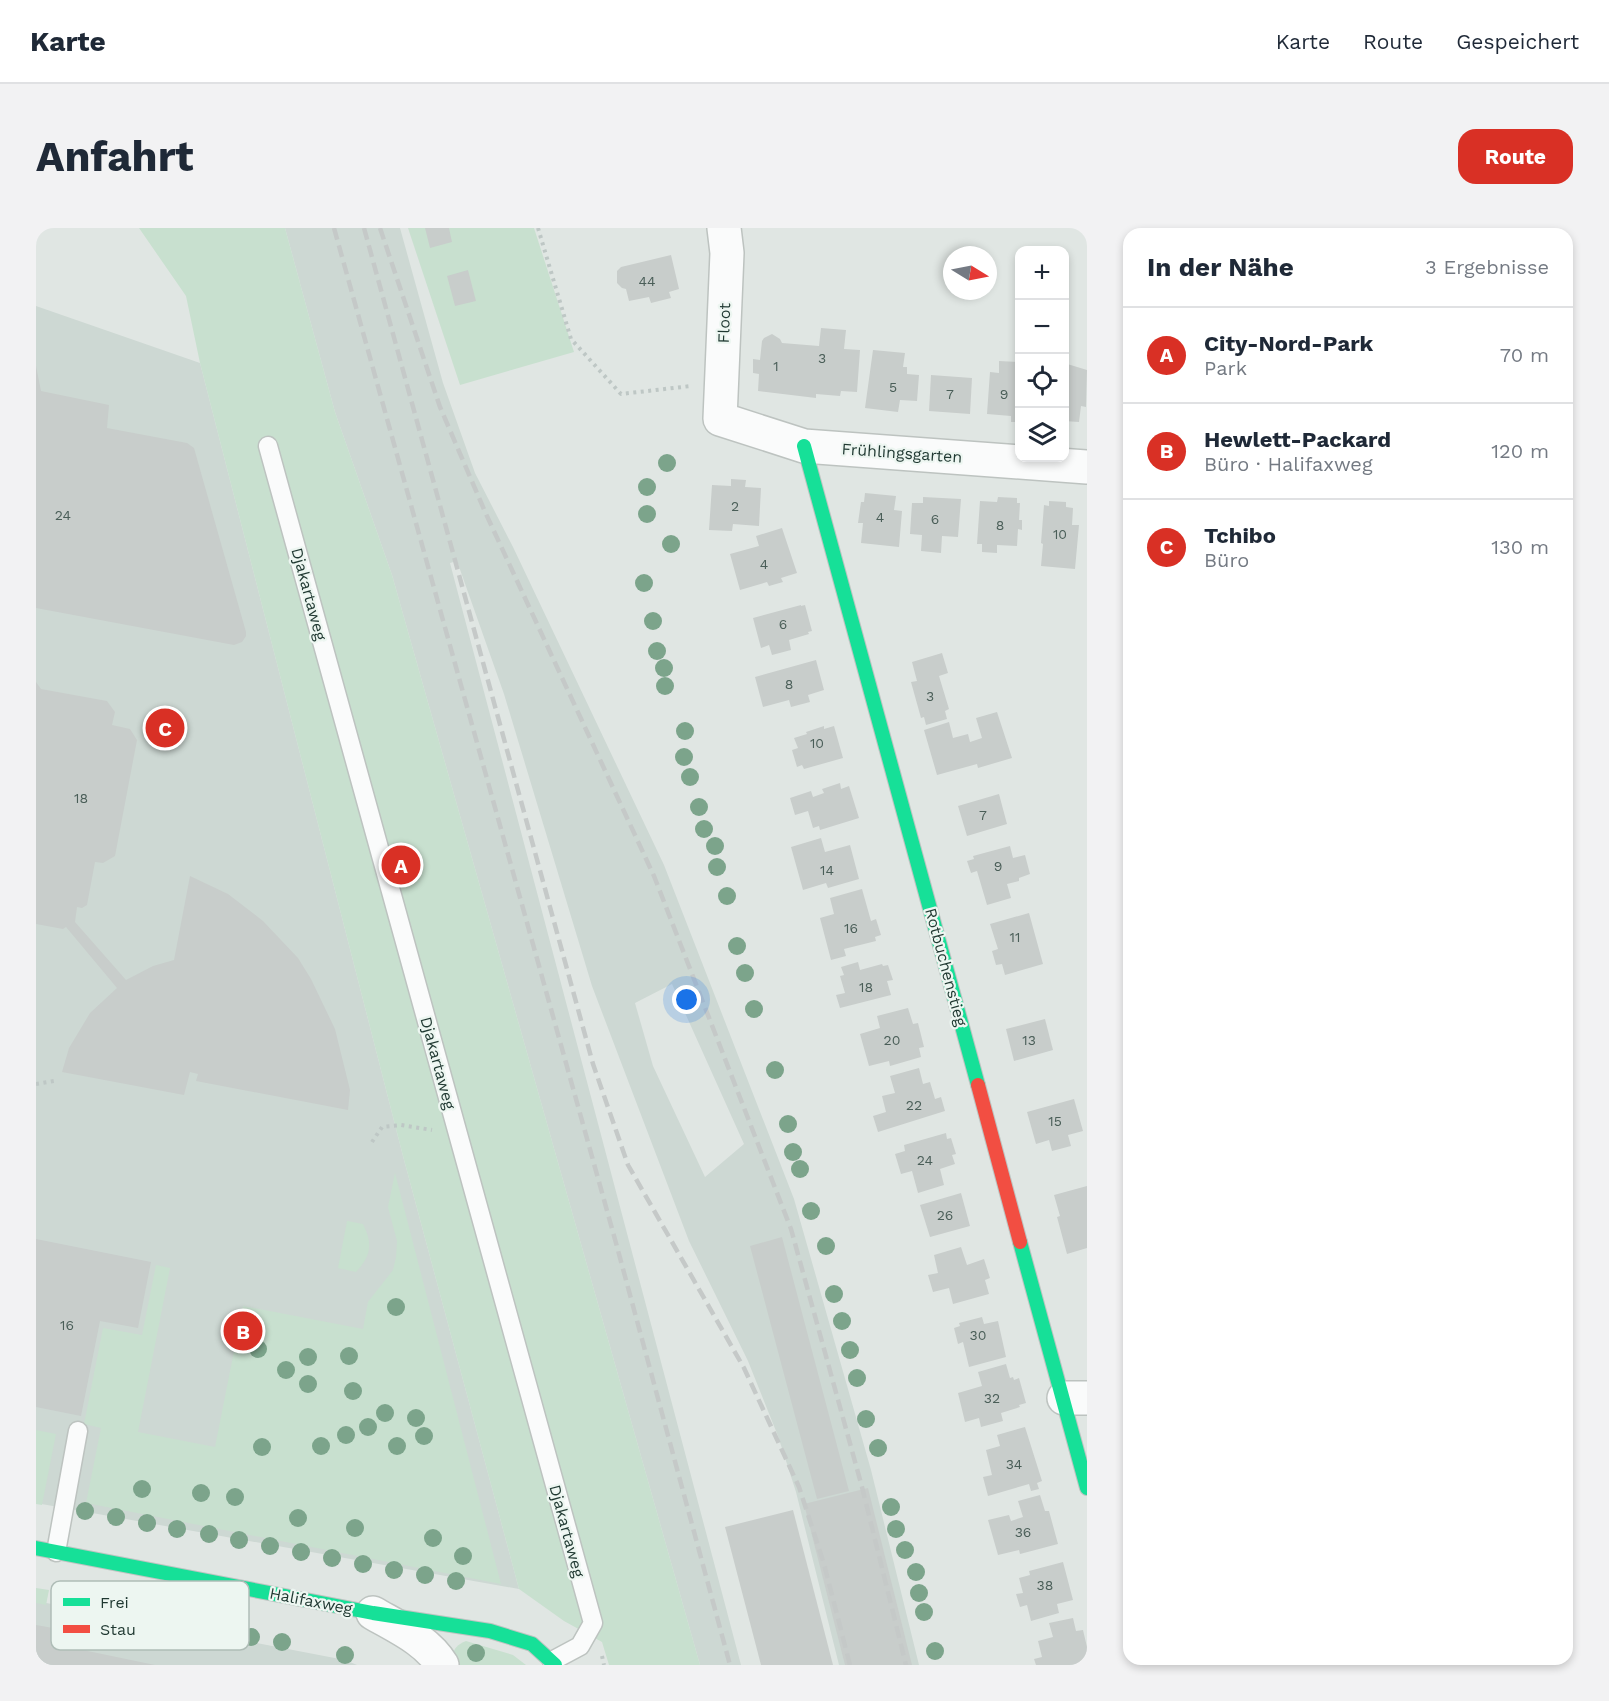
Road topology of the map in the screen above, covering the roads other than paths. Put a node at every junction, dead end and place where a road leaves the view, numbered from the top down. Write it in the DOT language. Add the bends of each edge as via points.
graph roads {
  1 [pos="724,228"];
  2 [pos="720,419"];
  3 [pos="268,446"];
  4 [pos="804,446"];
  5 [pos="1087,467"];
  6 [pos="1076,1398"];
  7 [pos="78,1431"];
  8 [pos="1087,1488"];
  9 [pos="36,1548"];
  10 [pos="56,1552"];
  11 [pos="207,1581"];
  12 [pos="249,1589"];
  13 [pos="373,1613"];
  14 [pos="553,1663"];
  15 [pos="442,1665"];
  1 -- 2 [label="street, Floot" via="727,253"];
  2 -- 4 [label="street, Frühlingsgarten"];
  3 -- 14 [label="lane, Djakartaweg" via="593,1623 580,1646"];
  4 -- 5 [label="street, Frühlingsgarten"];
  4 -- 6 [label="street, Rotbuchenstieg"];
  6 -- 8 [label="street, Rotbuchenstieg"];
  7 -- 10 [label="lane"];
  9 -- 10 [label="street, Halifaxweg"];
  10 -- 11 [label="street, Halifaxweg"];
  12 -- 13 [label="street, Halifaxweg"];
  13 -- 14 [label="street, Halifaxweg" via="490,1631 532,1644"];
  13 -- 15 [label="street, Halifaxweg" via="419,1640"];
}
